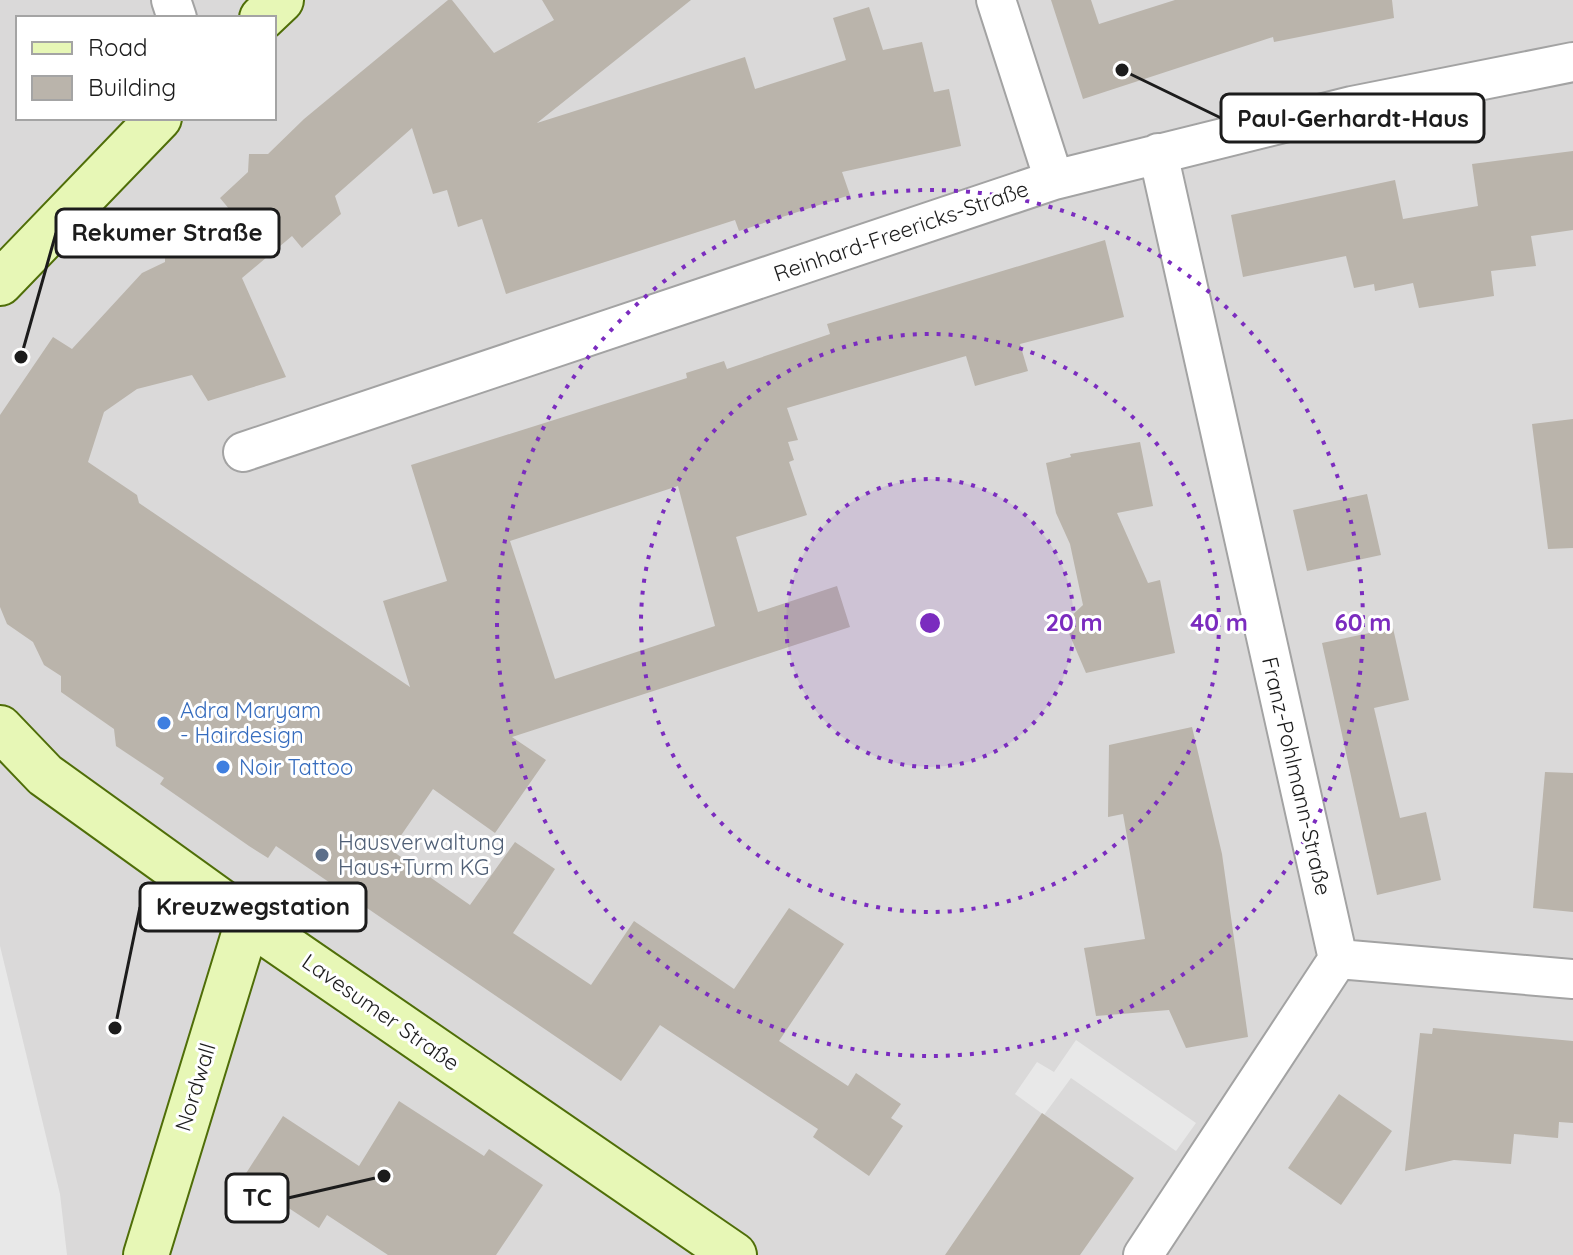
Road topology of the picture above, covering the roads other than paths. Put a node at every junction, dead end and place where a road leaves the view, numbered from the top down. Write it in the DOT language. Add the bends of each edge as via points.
graph roads {
  1 [pos="281,0"];
  2 [pos="996,0"];
  3 [pos="264,16"];
  4 [pos="1573,62"];
  5 [pos="157,120"];
  6 [pos="1158,153"];
  7 [pos="1054,180"];
  8 [pos="0,283"];
  9 [pos="243,452"];
  10 [pos="0,728"];
  11 [pos="248,921"];
  12 [pos="1338,959"];
  13 [pos="1573,979"];
  14 [pos="146,1255"];
  15 [pos="734,1255"];
  16 [pos="1143,1255"];
  1 -- 3 [label="street"];
  2 -- 7 [label="street"];
  4 -- 6 [label="street, Reinhard-Freericks-Straße" via="1352,106"];
  5 -- 8 [label="street"];
  6 -- 7 [label="street, Reinhard-Freericks-Straße"];
  6 -- 12 [label="street, Franz-Pohlmann-Straße"];
  7 -- 9 [label="street, Reinhard-Freericks-Straße"];
  10 -- 11 [label="street, Lavesumer Straße" via="45,775"];
  11 -- 14 [label="street, Nordwall"];
  11 -- 15 [label="street, Lavesumer Straße"];
  12 -- 13 [label="street"];
  12 -- 16 [label="street"];
}
